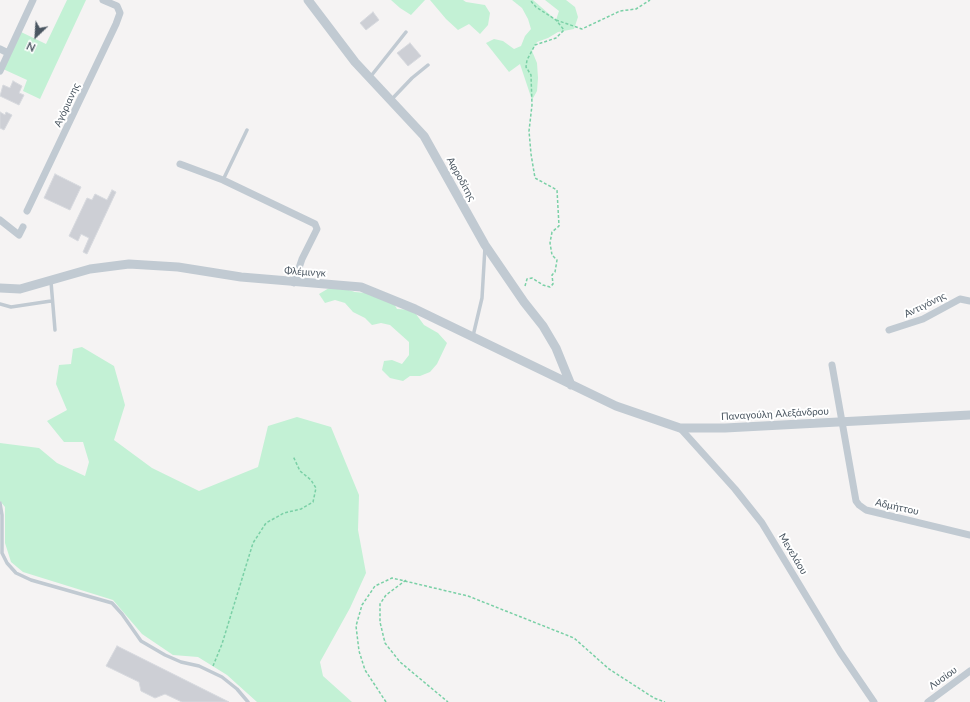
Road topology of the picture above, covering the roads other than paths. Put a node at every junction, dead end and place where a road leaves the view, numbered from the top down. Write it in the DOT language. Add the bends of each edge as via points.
graph roads {
  1 [pos="33,0"];
  2 [pos="103,0"];
  3 [pos="308,0"];
  4 [pos="406,32"];
  5 [pos="0,50"];
  6 [pos="8,53"];
  7 [pos="428,65"];
  8 [pos="0,71"];
  9 [pos="370,78"];
  10 [pos="391,100"];
  11 [pos="247,130"];
  12 [pos="180,164"];
  13 [pos="223,180"];
  14 [pos="27,211"];
  15 [pos="0,220"];
  16 [pos="23,226"];
  17 [pos="485,244"];
  18 [pos="50,282"];
  19 [pos="294,283"];
  20 [pos="0,288"];
  21 [pos="970,301"];
  22 [pos="51,302"];
  23 [pos="0,304"];
  24 [pos="55,330"];
  25 [pos="889,330"];
  26 [pos="472,337"];
  27 [pos="832,365"];
  28 [pos="571,385"];
  29 [pos="588,394"];
  30 [pos="970,415"];
  31 [pos="843,421"];
  32 [pos="680,428"];
  33 [pos="0,504"];
  34 [pos="970,535"];
  35 [pos="1,553"];
  36 [pos="4,558"];
  37 [pos="0,560"];
  38 [pos="970,671"];
  39 [pos="248,702"];
  40 [pos="874,702"];
  41 [pos="928,702"];
  1 -- 6 [label="street"];
  2 -- 14 [label="street, Αγόριανης" via="117,6 120,13"];
  3 -- 9 [label="street, Αφροδίτης"];
  4 -- 9 [label="lane"];
  5 -- 6 [label="street"];
  6 -- 8 [label="street"];
  7 -- 10 [label="lane"];
  9 -- 10 [label="street, Αφροδίτης"];
  10 -- 17 [label="street, Αφροδίτης" via="424,136"];
  11 -- 13 [label="lane"];
  12 -- 13 [label="street"];
  13 -- 19 [label="street" via="315,224 317,229"];
  15 -- 16 [label="street" via="19,235"];
  17 -- 26 [label="lane" via="482,298"];
  17 -- 28 [label="street, Αφροδίτης" via="543,326 556,348"];
  18 -- 19 [label="street, Φλέμινγκ" via="90,269 129,264 178,267"];
  18 -- 20 [label="street, Φλέμινγκ" via="20,289"];
  18 -- 22 [label="lane"];
  19 -- 26 [label="street, Φλέμινγκ" via="361,287 415,309"];
  21 -- 25 [label="street, Αντιγόνης" via="960,299 923,319"];
  22 -- 23 [label="lane" via="11,307"];
  22 -- 24 [label="lane"];
  26 -- 28 [label="street, Φλέμινγκ"];
  27 -- 31 [label="street, Αδμήττου"];
  28 -- 29 [label="street, Φλέμινγκ"];
  29 -- 32 [label="street, Παναγούλη Αλεξάνδρου"];
  30 -- 31 [label="street, Παναγούλη Αλεξάνδρου"];
  31 -- 32 [label="street, Παναγούλη Αλεξάνδρου"];
  31 -- 34 [label="street, Αδμήττου" via="856,501 862,508"];
  32 -- 40 [label="street, Μενελάου" via="762,523 840,652"];
  33 -- 35 [label="lane"];
  35 -- 36 [label="lane"];
  36 -- 37 [label="lane"];
  36 -- 39 [label="lane" via="16,573 31,580 112,603 141,641 165,655 222,677"];
  38 -- 41 [label="street, Λυσίου"];
}
